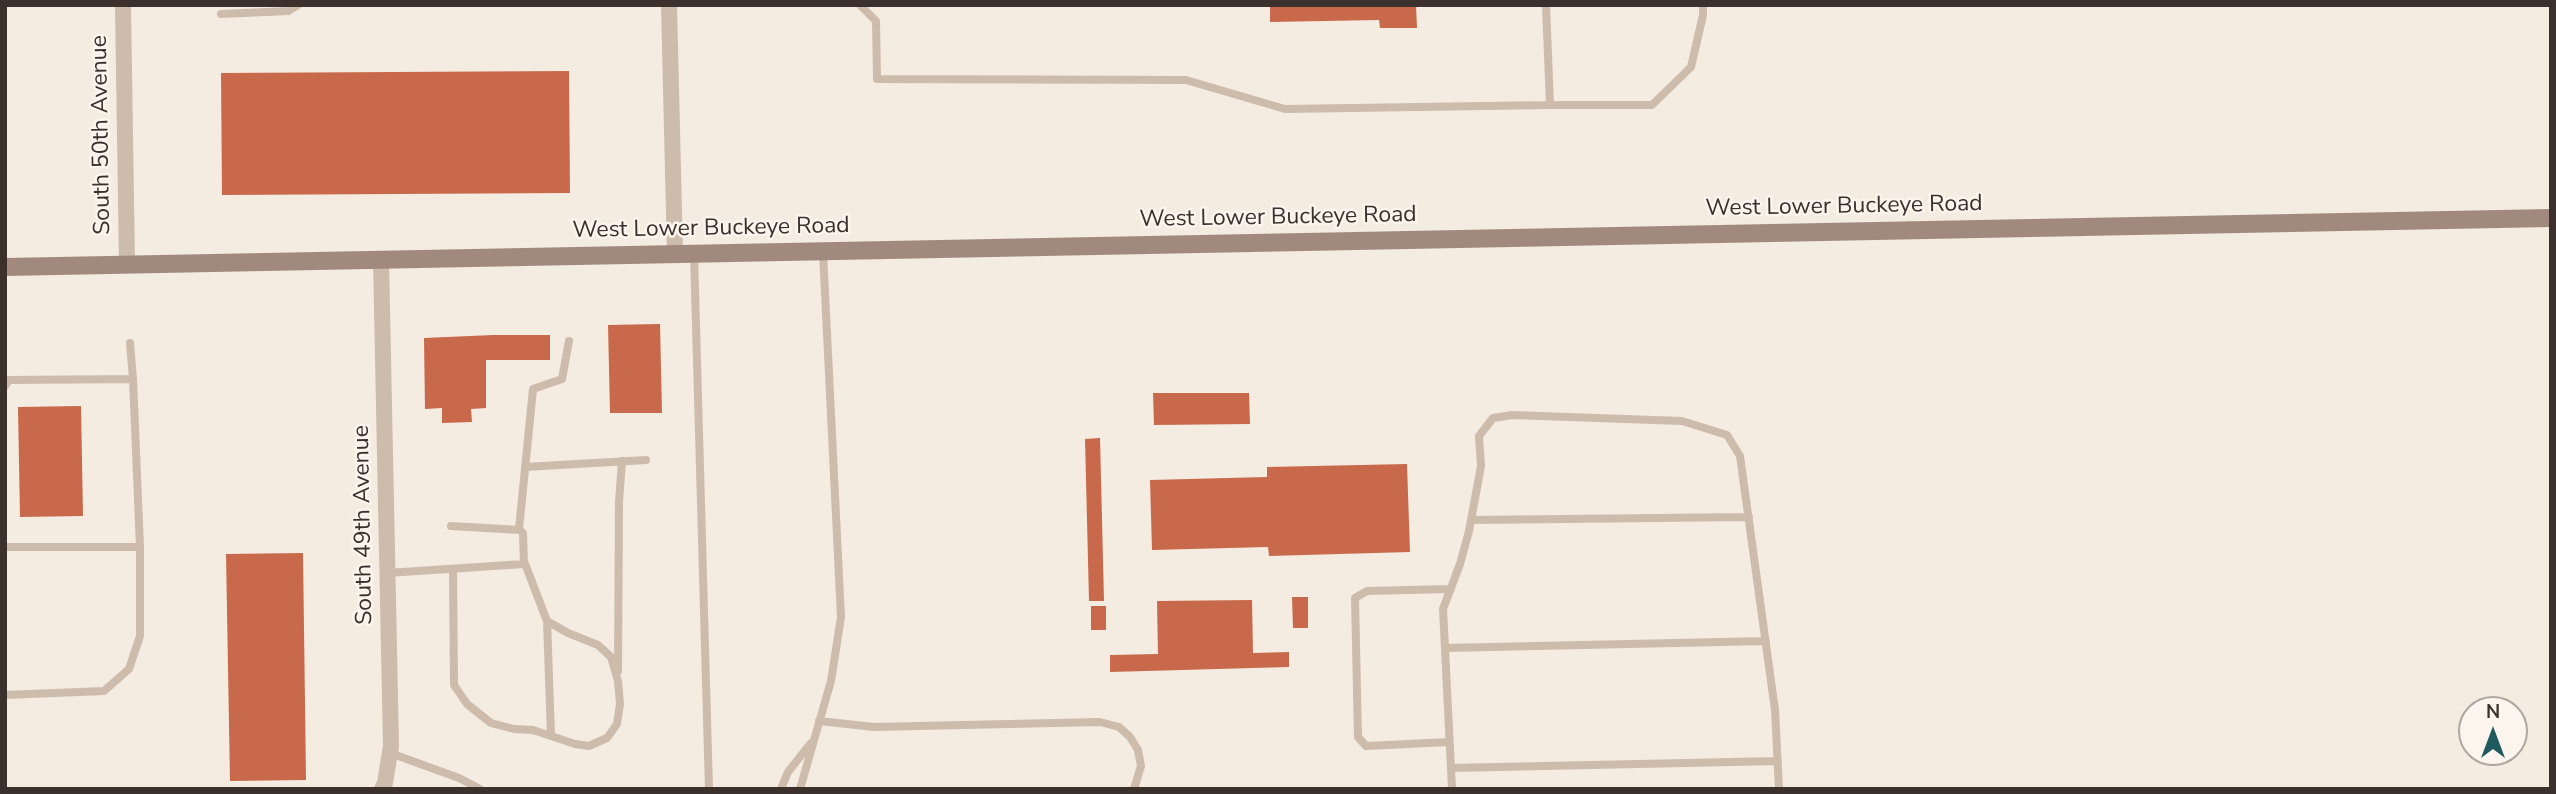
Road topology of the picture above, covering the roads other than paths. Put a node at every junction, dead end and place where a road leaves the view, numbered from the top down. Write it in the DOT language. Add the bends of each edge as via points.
graph roads {
  1 [pos="122,5"];
  2 [pos="298,5"];
  3 [pos="669,5"];
  4 [pos="860,5"];
  5 [pos="1546,5"];
  6 [pos="1703,5"];
  7 [pos="221,14"];
  8 [pos="1550,105"];
  9 [pos="2551,218"];
  10 [pos="823,252"];
  11 [pos="674,254"];
  12 [pos="694,254"];
  13 [pos="382,260"];
  14 [pos="127,265"];
  15 [pos="5,267"];
  16 [pos="569,341"];
  17 [pos="130,343"];
  18 [pos="133,379"];
  19 [pos="5,386"];
  20 [pos="646,460"];
  21 [pos="622,461"];
  22 [pos="525,467"];
  23 [pos="1749,517"];
  24 [pos="1471,520"];
  25 [pos="451,527"];
  26 [pos="519,529"];
  27 [pos="5,547"];
  28 [pos="140,547"];
  29 [pos="524,561"];
  30 [pos="453,569"];
  31 [pos="387,573"];
  32 [pos="1451,589"];
  33 [pos="547,621"];
  34 [pos="1766,641"];
  35 [pos="1445,648"];
  36 [pos="618,681"];
  37 [pos="5,695"];
  38 [pos="819,721"];
  39 [pos="551,735"];
  40 [pos="815,738"];
  41 [pos="1449,742"];
  42 [pos="390,753"];
  43 [pos="1778,761"];
  44 [pos="1451,768"];
  45 [pos="382,789"];
  46 [pos="480,789"];
  47 [pos="709,789"];
  48 [pos="780,789"];
  49 [pos="800,789"];
  50 [pos="1134,789"];
  51 [pos="1452,789"];
  52 [pos="1779,789"];
  1 -- 14 [label="street, South 50th Avenue"];
  2 -- 7 [label="lane" via="288,11"];
  3 -- 11 [label="street"];
  4 -- 8 [label="lane" via="876,22 877,79 1186,80 1285,109"];
  5 -- 8 [label="lane"];
  6 -- 8 [label="lane" via="1691,68 1652,105"];
  9 -- 10 [label="main road, West Lower Buckeye Road"];
  10 -- 12 [label="main road, West Lower Buckeye Road"];
  10 -- 38 [label="lane" via="841,617"];
  11 -- 12 [label="main road, West Lower Buckeye Road"];
  11 -- 13 [label="main road, West Lower Buckeye Road"];
  12 -- 47 [label="lane"];
  13 -- 14 [label="main road, West Lower Buckeye Road"];
  13 -- 31 [label="street, South 49th Avenue"];
  14 -- 15 [label="main road, West Lower Buckeye Road"];
  16 -- 22 [label="lane" via="562,379 533,389"];
  17 -- 18 [label="lane"];
  18 -- 19 [label="lane" via="9,380"];
  18 -- 28 [label="lane"];
  20 -- 21 [label="lane"];
  21 -- 22 [label="lane"];
  21 -- 36 [label="lane"];
  22 -- 26 [label="lane"];
  23 -- 24 [label="lane"];
  23 -- 24 [label="lane" via="1740,456 1727,435 1682,421 1512,415 1493,418 1479,436 1481,467"];
  23 -- 34 [label="lane"];
  24 -- 32 [label="lane"];
  25 -- 26 [label="lane"];
  26 -- 29 [label="lane"];
  27 -- 28 [label="lane"];
  28 -- 37 [label="lane" via="140,636 129,669 104,691"];
  29 -- 30 [label="lane" via="516,566"];
  29 -- 33 [label="lane"];
  30 -- 31 [label="lane"];
  30 -- 39 [label="lane" via="454,685 467,704 491,723"];
  31 -- 42 [label="street, South 49th Avenue"];
  32 -- 35 [label="lane" via="1443,609"];
  32 -- 41 [label="lane" via="1367,591 1355,598 1358,737 1366,746"];
  33 -- 36 [label="lane" via="598,645 611,657"];
  33 -- 39 [label="lane"];
  34 -- 35 [label="lane"];
  34 -- 43 [label="lane"];
  35 -- 41 [label="lane"];
  36 -- 39 [label="lane" via="617,724 607,738 589,746"];
  38 -- 40 [label="lane"];
  38 -- 50 [label="lane" via="874,727 1100,722 1119,727 1138,750 1141,766"];
  40 -- 48 [label="lane"];
  40 -- 49 [label="lane"];
  41 -- 44 [label="lane"];
  42 -- 45 [label="street, South 49th Avenue"];
  42 -- 46 [label="lane"];
  43 -- 44 [label="lane"];
  43 -- 52 [label="lane"];
  44 -- 51 [label="lane"];
}
